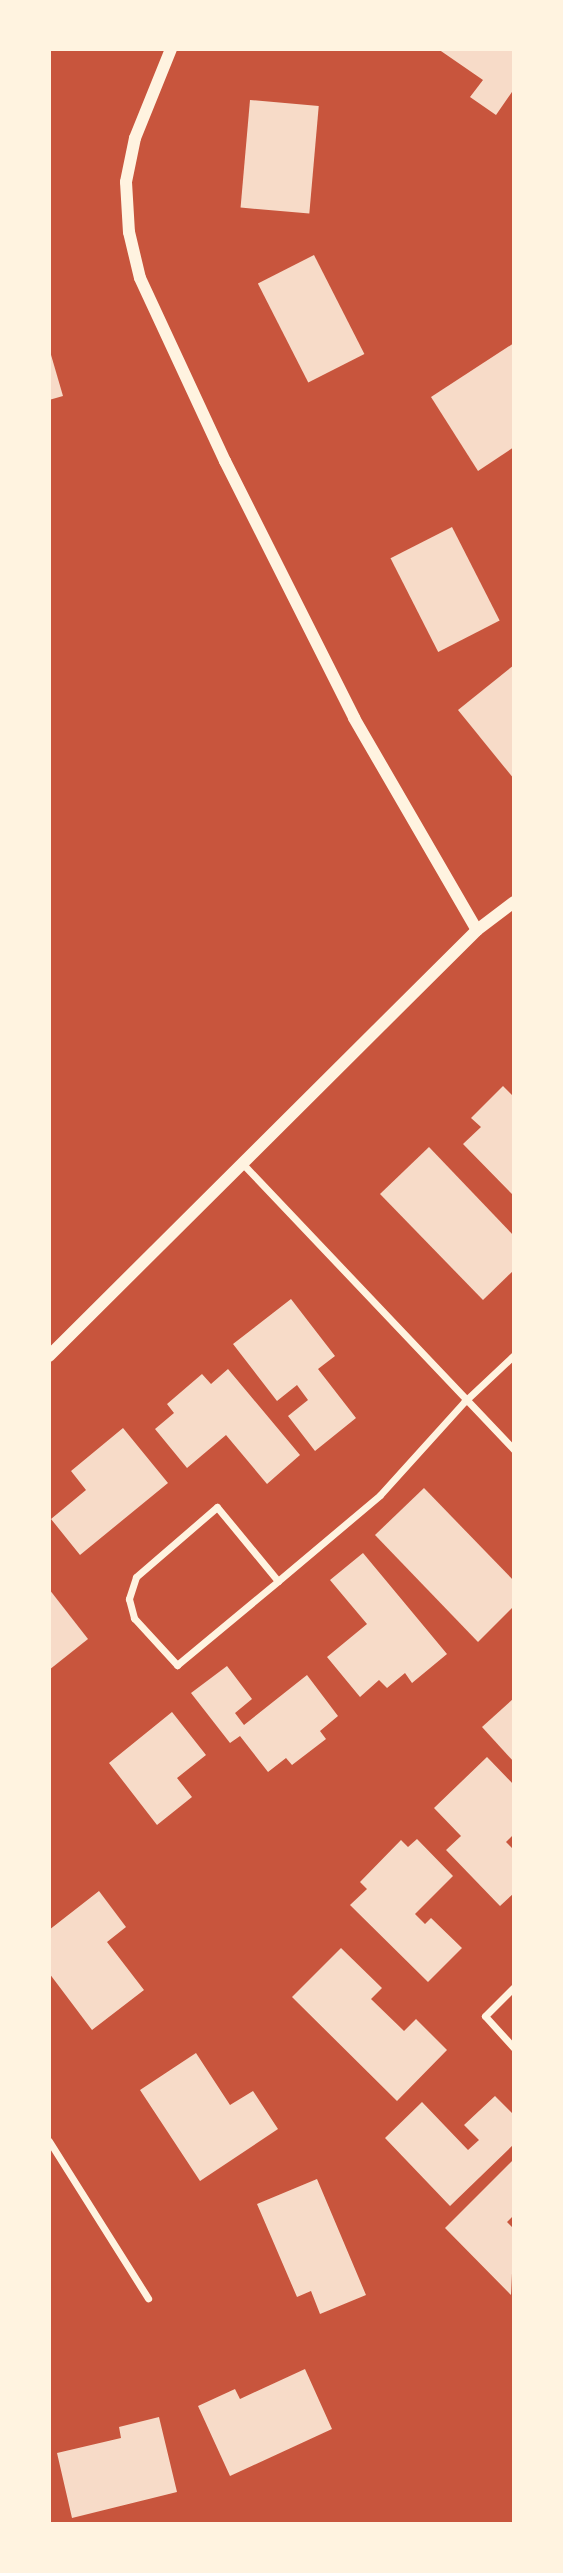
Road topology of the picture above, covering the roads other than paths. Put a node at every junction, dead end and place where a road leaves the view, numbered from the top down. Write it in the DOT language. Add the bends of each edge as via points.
graph roads {
  1 [pos="171,49"];
  2 [pos="514,902"];
  3 [pos="477,930"];
  4 [pos="241,1162"];
  5 [pos="514,1355"];
  6 [pos="49,1356"];
  7 [pos="464,1402"];
  8 [pos="514,1450"];
  9 [pos="278,1581"];
  10 [pos="514,1987"];
  11 [pos="514,2048"];
  12 [pos="49,2141"];
  13 [pos="148,2298"];
  1 -- 3 [label="street" via="135,138 126,182 128,232 140,278 225,461 354,718"];
  2 -- 3 [label="street"];
  3 -- 4 [label="street"];
  4 -- 6 [label="street"];
  4 -- 7 [label="street"];
  5 -- 7 [label="street"];
  7 -- 8 [label="street"];
  7 -- 9 [label="street" via="380,1495"];
  9 -- 9 [label="street" via="177,1665 134,1618 129,1599 136,1577 216,1507"];
  10 -- 11 [label="street" via="485,2016"];
  12 -- 13 [label="street"];
}
